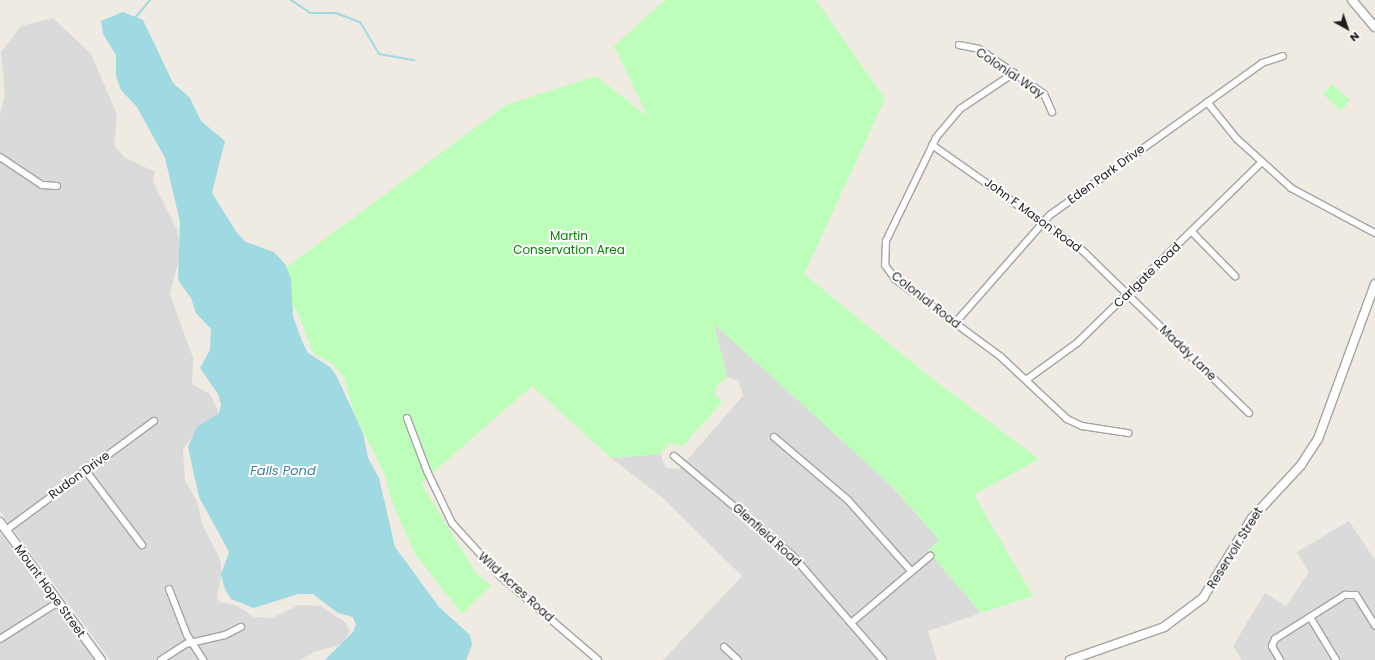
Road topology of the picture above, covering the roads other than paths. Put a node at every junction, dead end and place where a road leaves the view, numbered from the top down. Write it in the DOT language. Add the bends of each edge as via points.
graph roads {
  1 [pos="1352,0"];
  2 [pos="1375,27"];
  3 [pos="959,45"];
  4 [pos="1283,56"];
  5 [pos="1014,73"];
  6 [pos="1207,102"];
  7 [pos="1052,112"];
  8 [pos="932,145"];
  9 [pos="0,157"];
  10 [pos="1261,163"];
  11 [pos="57,186"];
  12 [pos="1044,220"];
  13 [pos="1192,232"];
  14 [pos="1375,233"];
  15 [pos="1235,276"];
  16 [pos="1375,284"];
  17 [pos="1128,293"];
  18 [pos="955,323"];
  19 [pos="1026,380"];
  20 [pos="1249,413"];
  21 [pos="407,418"];
  22 [pos="154,421"];
  23 [pos="1128,433"];
  24 [pos="774,437"];
  25 [pos="674,456"];
  26 [pos="86,471"];
  27 [pos="0,522"];
  28 [pos="6,530"];
  29 [pos="142,545"];
  30 [pos="930,556"];
  31 [pos="911,571"];
  32 [pos="169,589"];
  33 [pos="58,602"];
  34 [pos="1310,617"];
  35 [pos="851,623"];
  36 [pos="1375,625"];
  37 [pos="241,627"];
  38 [pos="0,639"];
  39 [pos="192,643"];
  40 [pos="724,647"];
  41 [pos="101,660"];
  42 [pos="161,660"];
  43 [pos="203,660"];
  44 [pos="598,660"];
  45 [pos="738,660"];
  46 [pos="883,660"];
  47 [pos="1070,660"];
  48 [pos="1280,660"];
  49 [pos="1336,660"];
  1 -- 2 [label="street"];
  3 -- 5 [label="street, Colonial Way" via="979,49"];
  4 -- 6 [label="street, Eden Park Drive" via="1262,63"];
  5 -- 7 [label="street, Colonial Way" via="1048,98"];
  5 -- 8 [label="street, Colonial Road" via="960,109"];
  6 -- 10 [label="street"];
  6 -- 12 [label="street, Eden Park Drive"];
  8 -- 12 [label="street, John F Mason Road"];
  8 -- 18 [label="street, Colonial Road" via="886,241 883,254 885,266 895,279"];
  9 -- 11 [label="street" via="42,185"];
  10 -- 13 [label="street, Carlgate Road"];
  10 -- 14 [label="street" via="1305,198"];
  12 -- 17 [label="street, John F Mason Road"];
  12 -- 18 [label="street, Eden Park Drive"];
  13 -- 15 [label="street"];
  13 -- 17 [label="street, Carlgate Road"];
  16 -- 47 [label="street, Reservoir Street" via="1318,439 1301,465 1252,518 1203,598 1164,628"];
  17 -- 19 [label="street, Carlgate Road" via="1077,343"];
  17 -- 20 [label="street, Maddy Lane"];
  18 -- 19 [label="street, Colonial Road"];
  19 -- 23 [label="street, Colonial Road" via="1067,419 1082,426"];
  21 -- 44 [label="street, Wild Acres Road" via="426,471 457,528 500,576"];
  22 -- 26 [label="street, Rudon Drive"];
  24 -- 31 [label="street" via="848,500"];
  25 -- 35 [label="street, Glenfield Road" via="792,555"];
  26 -- 28 [label="street, Rudon Drive"];
  26 -- 29 [label="street"];
  27 -- 28 [label="street, Mount Hope Street"];
  28 -- 33 [label="street, Mount Hope Street"];
  30 -- 31 [label="street"];
  31 -- 35 [label="street"];
  32 -- 39 [label="street"];
  33 -- 38 [label="street"];
  33 -- 41 [label="street, Mount Hope Street"];
  34 -- 36 [label="street" via="1353,593"];
  34 -- 48 [label="street" via="1273,640 1272,646"];
  34 -- 49 [label="street"];
  35 -- 46 [label="street, Glenfield Road"];
  37 -- 39 [label="street" via="225,635"];
  39 -- 42 [label="street"];
  39 -- 43 [label="street"];
  40 -- 45 [label="street"];
}
